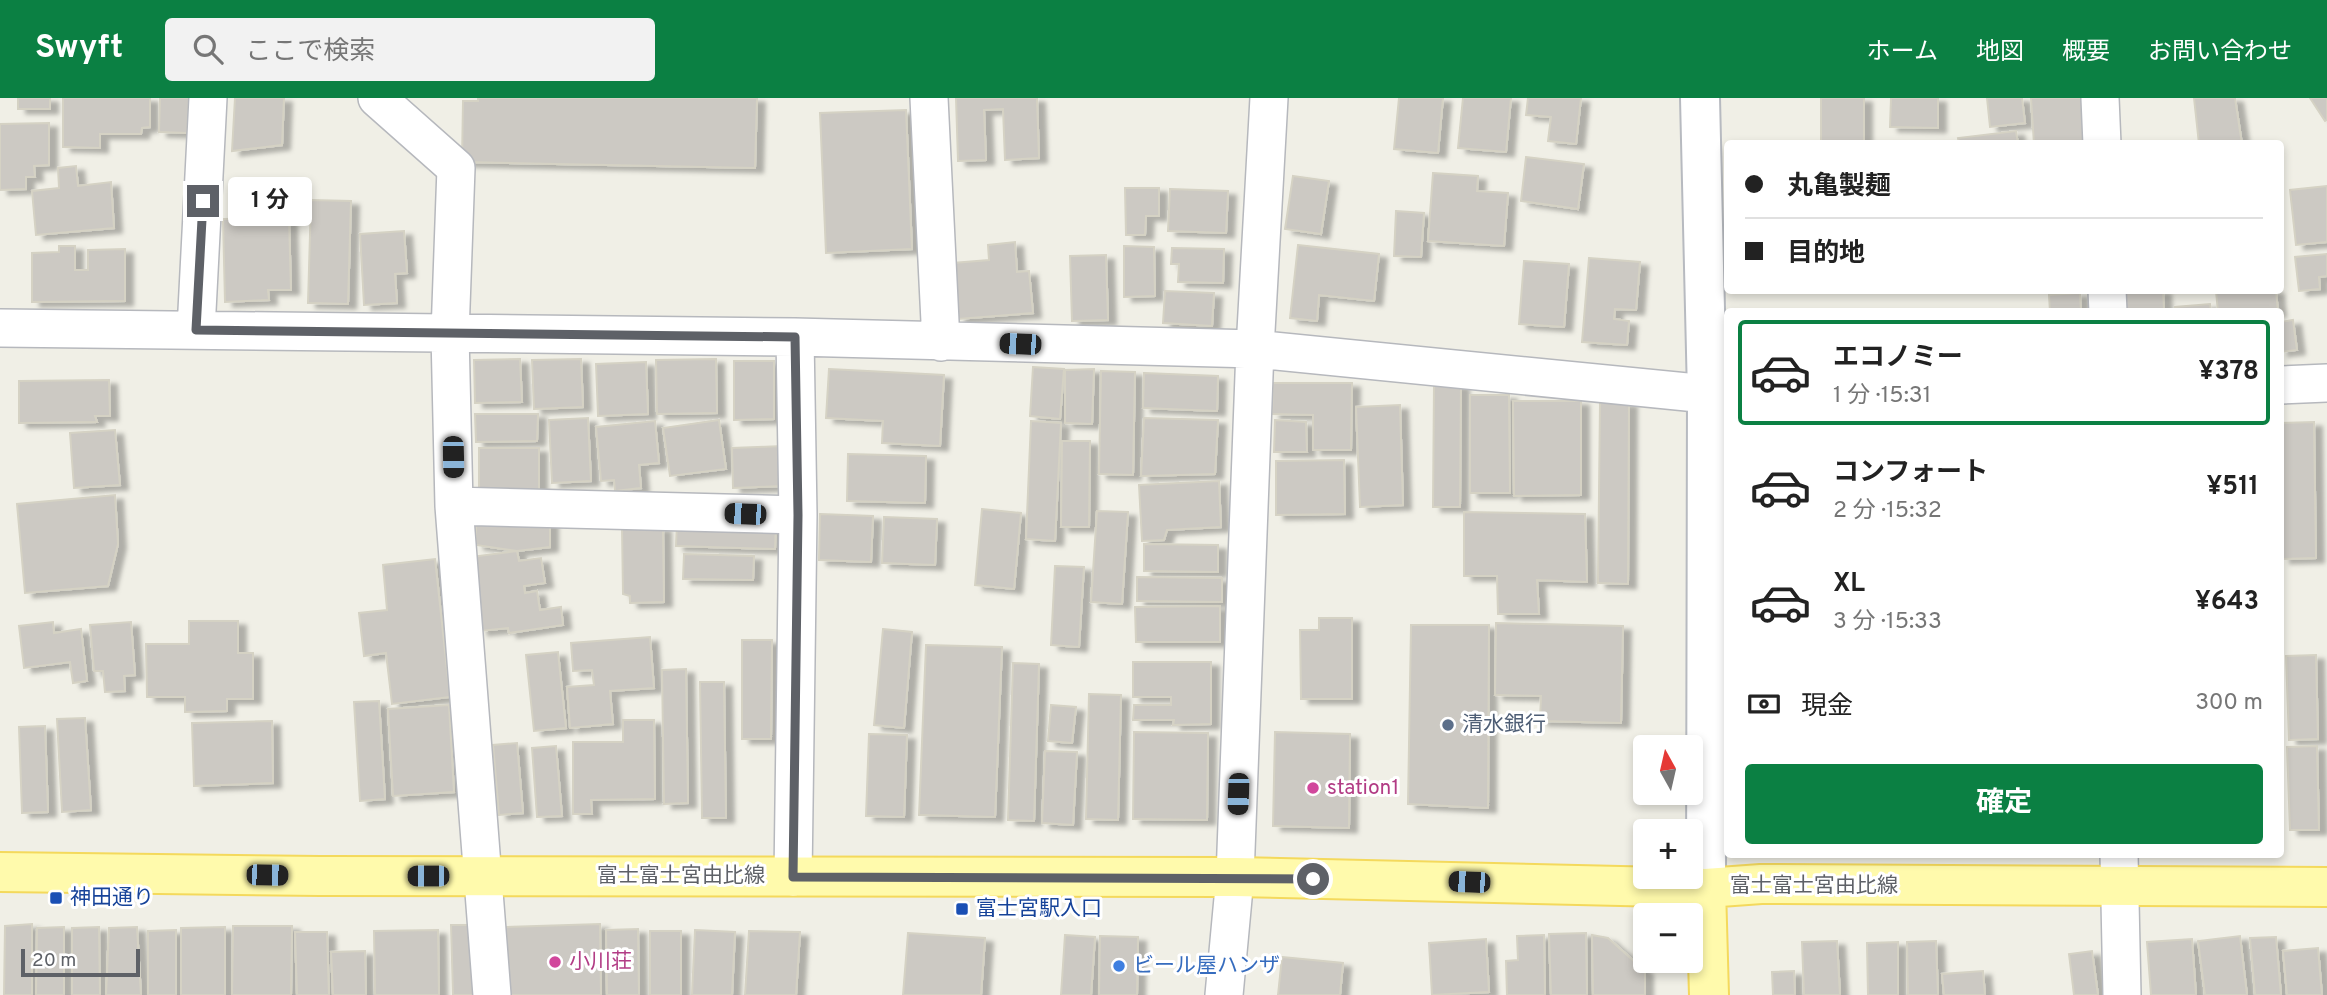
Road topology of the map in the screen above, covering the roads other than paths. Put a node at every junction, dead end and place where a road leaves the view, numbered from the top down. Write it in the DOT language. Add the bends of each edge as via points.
graph roads {
  1 [pos="208,98"];
  2 [pos="377,98"];
  3 [pos="929,98"];
  4 [pos="1269,98"];
  5 [pos="1700,98"];
  6 [pos="2100,98"];
  7 [pos="2102,140"];
  8 [pos="0,328"];
  9 [pos="196,330"];
  10 [pos="450,334"];
  11 [pos="795,337"];
  12 [pos="942,342"];
  13 [pos="1255,349"];
  14 [pos="2327,383"];
  15 [pos="2284,385"];
  16 [pos="1717,394"];
  17 [pos="454,506"];
  18 [pos="798,515"];
  19 [pos="2119,871"];
  20 [pos="0,872"];
  21 [pos="482,875"];
  22 [pos="793,877"];
  23 [pos="1235,877"];
  24 [pos="2327,887"];
  25 [pos="1706,888"];
  26 [pos="492,995"];
  27 [pos="1224,995"];
  28 [pos="1709,995"];
  29 [pos="2122,995"];
  1 -- 9 [label="street"];
  2 -- 10 [label="street" via="456,168"];
  3 -- 12 [label="street"];
  4 -- 13 [label="street"];
  5 -- 16 [label="street"];
  6 -- 7 [label="street"];
  8 -- 9 [label="street"];
  9 -- 10 [label="street"];
  10 -- 11 [label="street"];
  10 -- 17 [label="street"];
  11 -- 12 [label="street"];
  11 -- 18 [label="street"];
  12 -- 13 [label="street"];
  13 -- 16 [label="street"];
  13 -- 23 [label="street"];
  14 -- 15 [label="street"];
  16 -- 25 [label="street"];
  17 -- 18 [label="street"];
  17 -- 21 [label="street"];
  18 -- 22 [label="street"];
  19 -- 24 [label="main road, 富士富士宮由比線"];
  19 -- 25 [label="main road, 富士富士宮由比線"];
  19 -- 29 [label="street"];
  20 -- 21 [label="main road, 富士富士宮由比線"];
  21 -- 22 [label="main road, 富士富士宮由比線"];
  21 -- 26 [label="street"];
  22 -- 23 [label="main road, 富士富士宮由比線"];
  23 -- 25 [label="main road, 富士富士宮由比線"];
  23 -- 27 [label="street"];
  25 -- 28 [label="main road"];
}
